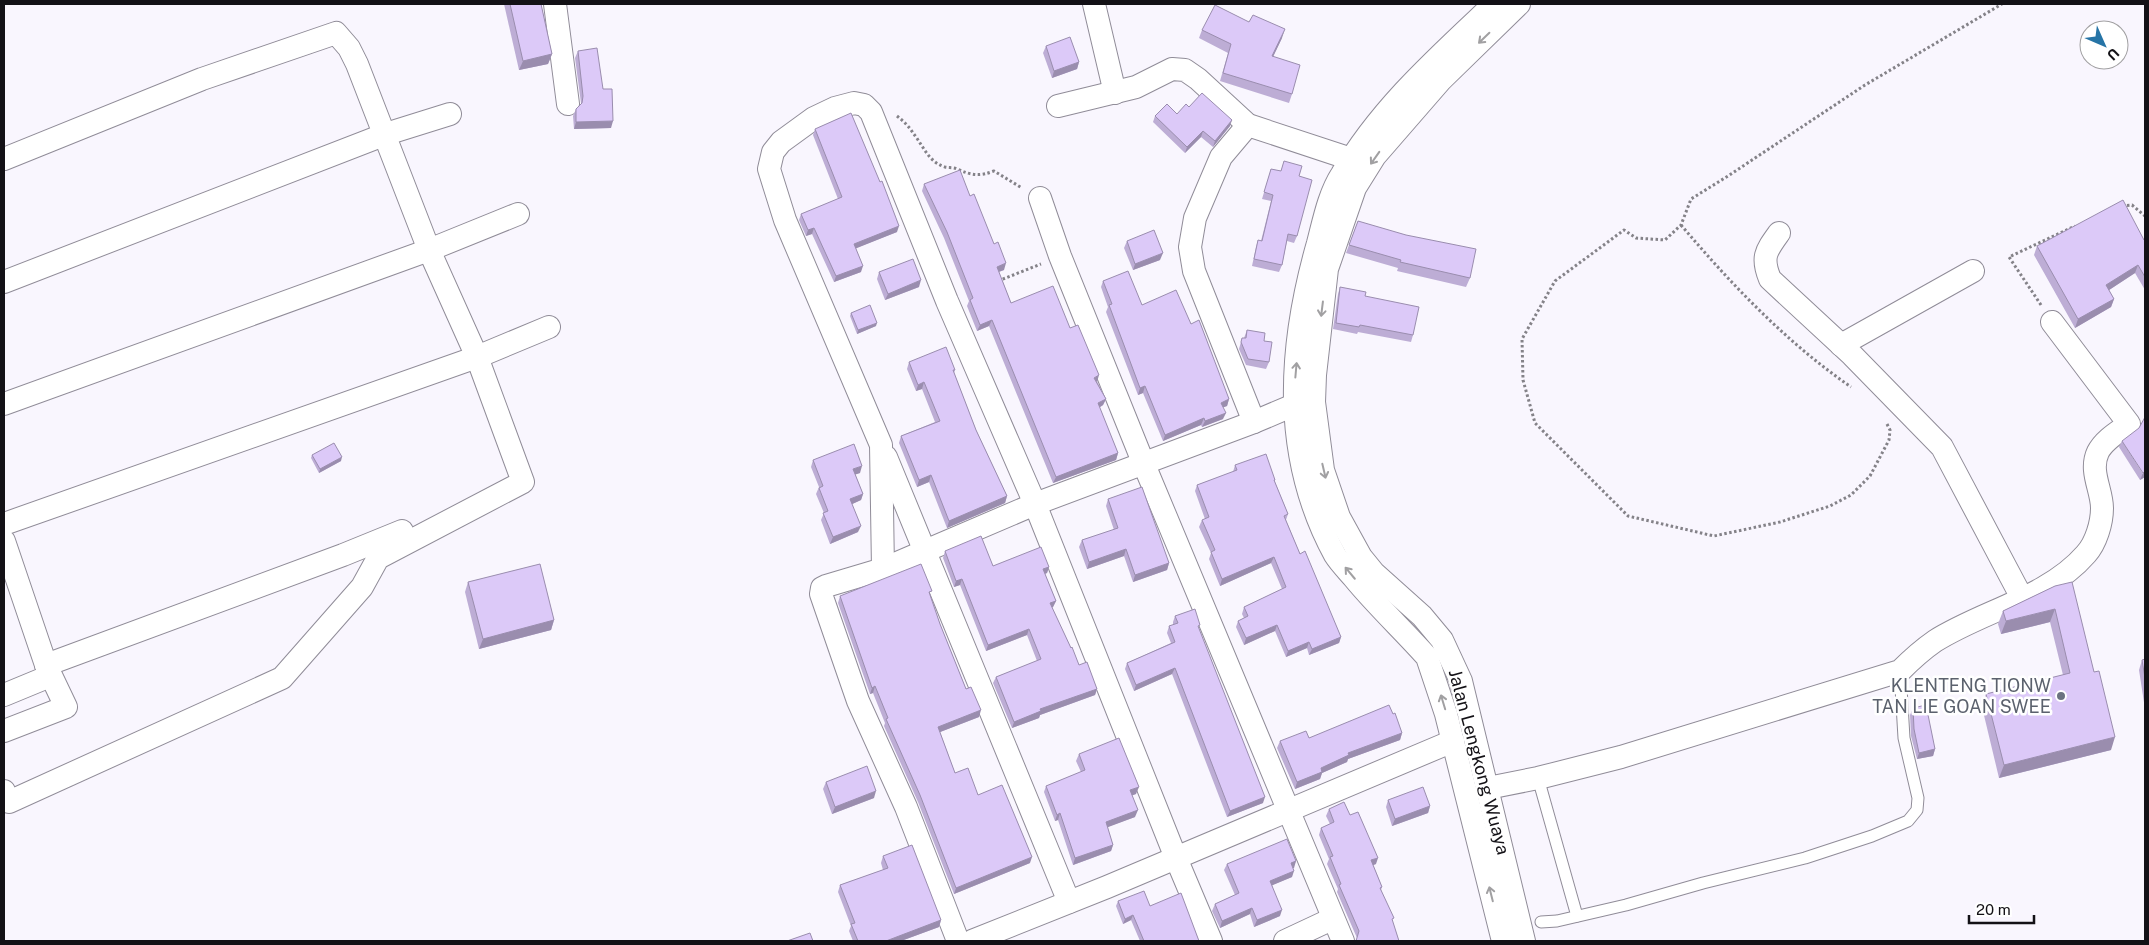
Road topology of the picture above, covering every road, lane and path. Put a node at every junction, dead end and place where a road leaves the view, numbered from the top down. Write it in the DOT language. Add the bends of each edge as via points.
graph roads {
  1 [pos="556,4"];
  2 [pos="1094,4"];
  3 [pos="1494,4"];
  4 [pos="1519,4"];
  5 [pos="2002,4"];
  6 [pos="1115,92"];
  7 [pos="568,104"];
  8 [pos="1058,106"];
  9 [pos="871,112"];
  10 [pos="450,114"];
  11 [pos="1248,125"];
  12 [pos="386,134"];
  13 [pos="4,159"];
  14 [pos="1351,159"];
  15 [pos="1040,198"];
  16 [pos="2114,208"];
  17 [pos="518,214"];
  18 [pos="2145,216"];
  19 [pos="2078,224"];
  20 [pos="1681,225"];
  21 [pos="1779,233"];
  22 [pos="430,250"];
  23 [pos="1060,256"];
  24 [pos="1973,270"];
  25 [pos="4,282"];
  26 [pos="991,284"];
  27 [pos="2052,322"];
  28 [pos="549,327"];
  29 [pos="1842,345"];
  30 [pos="477,357"];
  31 [pos="1859,393"];
  32 [pos="1304,403"];
  33 [pos="4,404"];
  34 [pos="1885,416"];
  35 [pos="2137,420"];
  36 [pos="1254,422"];
  37 [pos="881,445"];
  38 [pos="1143,462"];
  39 [pos="523,482"];
  40 [pos="1035,504"];
  41 [pos="4,524"];
  42 [pos="4,541"];
  43 [pos="925,551"];
  44 [pos="883,569"];
  45 [pos="2022,598"];
  46 [pos="48,670"];
  47 [pos="1900,671"];
  48 [pos="4,695"];
  49 [pos="4,731"];
  50 [pos="1453,741"];
  51 [pos="1538,778"];
  52 [pos="1488,788"];
  53 [pos="4,791"];
  54 [pos="1287,811"];
  55 [pos="1176,858"];
  56 [pos="1069,902"];
  57 [pos="1577,916"];
  58 [pos="1332,919"];
  59 [pos="1541,922"];
  60 [pos="958,941"];
  61 [pos="972,941"];
  62 [pos="1211,941"];
  63 [pos="1285,941"];
  64 [pos="1342,941"];
  65 [pos="1503,941"];
  66 [pos="1524,941"];
  1 -- 7 [label="street"];
  2 -- 6 [label="street"];
  3 -- 14 [label="street, Jalan Lengkong Wuaya" via="1400,98"];
  4 -- 32 [label="street, Jalan Lengkong Wuaya, one-way" via="1440,80 1375,156 1355,188 1327,269 1316,366"];
  5 -- 20 [label="path" via="1864,85 1691,199"];
  6 -- 8 [label="street"];
  6 -- 11 [label="street" via="1136,87 1177,68 1198,79"];
  9 -- 15 [label="path" via="881,101 914,133 928,156 945,167 981,176 994,171"];
  9 -- 37 [label="street" via="864,105 854,103 814,118 773,152 769,176"];
  9 -- 40 [label="street" via="947,301"];
  10 -- 12 [label="street"];
  11 -- 14 [label="street"];
  11 -- 36 [label="street" via="1221,157 1195,218 1190,247 1194,270"];
  12 -- 13 [label="street" via="349,48 336,32 202,79"];
  12 -- 22 [label="street"];
  12 -- 25 [label="street"];
  32 -- 14 [label="street, Jalan Lengkong Wuaya, one-way" via="1302,314 1328,207 1340,176"];
  15 -- 23 [label="street"];
  16 -- 18 [label="path" via="2132,205"];
  17 -- 22 [label="street"];
  19 -- 27 [label="path" via="2008,257"];
  20 -- 31 [label="path" via="1726,277 1775,325 1820,366"];
  20 -- 34 [label="path" via="1665,240 1636,238 1624,230 1555,281 1522,339 1523,380 1535,423 1628,516 1714,536 1780,522 1830,506 1851,495 1870,476 1889,440 1890,430"];
  21 -- 29 [label="street" via="1768,249 1764,264 1770,279"];
  22 -- 30 [label="street"];
  22 -- 33 [label="street"];
  23 -- 26 [label="path"];
  23 -- 38 [label="street"];
  24 -- 29 [label="street"];
  27 -- 35 [label="street"];
  28 -- 30 [label="street"];
  29 -- 45 [label="street" via="1942,447"];
  30 -- 39 [label="street"];
  30 -- 41 [label="street"];
  32 -- 36 [label="street"];
  50 -- 32 [label="street, Jalan Lengkong Wuaya, one-way" via="1427,656 1336,557 1323,532 1302,467"];
  32 -- 52 [label="street, Jalan Lengkong Wuaya, one-way" via="1339,517 1365,562 1422,616 1442,640 1461,681"];
  35 -- 45 [label="street" via="2110,438 2098,452 2095,473 2102,508 2095,539 2086,554 2039,590"];
  36 -- 38 [label="street"];
  37 -- 43 [label="street"];
  37 -- 44 [label="street"];
  38 -- 40 [label="street"];
  38 -- 54 [label="street"];
  39 -- 46 [label="street"];
  39 -- 53 [label="street" via="378,558 362,586 282,678 9,802"];
  40 -- 43 [label="street"];
  40 -- 55 [label="street"];
  42 -- 46 [label="street"];
  43 -- 44 [label="street"];
  43 -- 56 [label="street"];
  44 -- 60 [label="street" via="826,586 821,590 821,599 858,701 906,807"];
  45 -- 47 [label="street" via="1935,641"];
  46 -- 48 [label="street"];
  46 -- 49 [label="street" via="66,708"];
  47 -- 51 [label="street" via="1621,758"];
  47 -- 57 [label="lane" via="1904,738 1918,798 1917,810 1908,821 1805,858"];
  50 -- 54 [label="street"];
  65 -- 50 [label="street, Jalan Lengkong Wuaya, one-way"];
  51 -- 52 [label="street"];
  51 -- 57 [label="lane"];
  52 -- 66 [label="street, Jalan Lengkong Wuaya"];
  54 -- 55 [label="street"];
  54 -- 58 [label="street"];
  55 -- 56 [label="street"];
  55 -- 62 [label="street"];
  56 -- 61 [label="street"];
  57 -- 59 [label="lane"];
  58 -- 63 [label="street"];
  58 -- 64 [label="street"];
}
